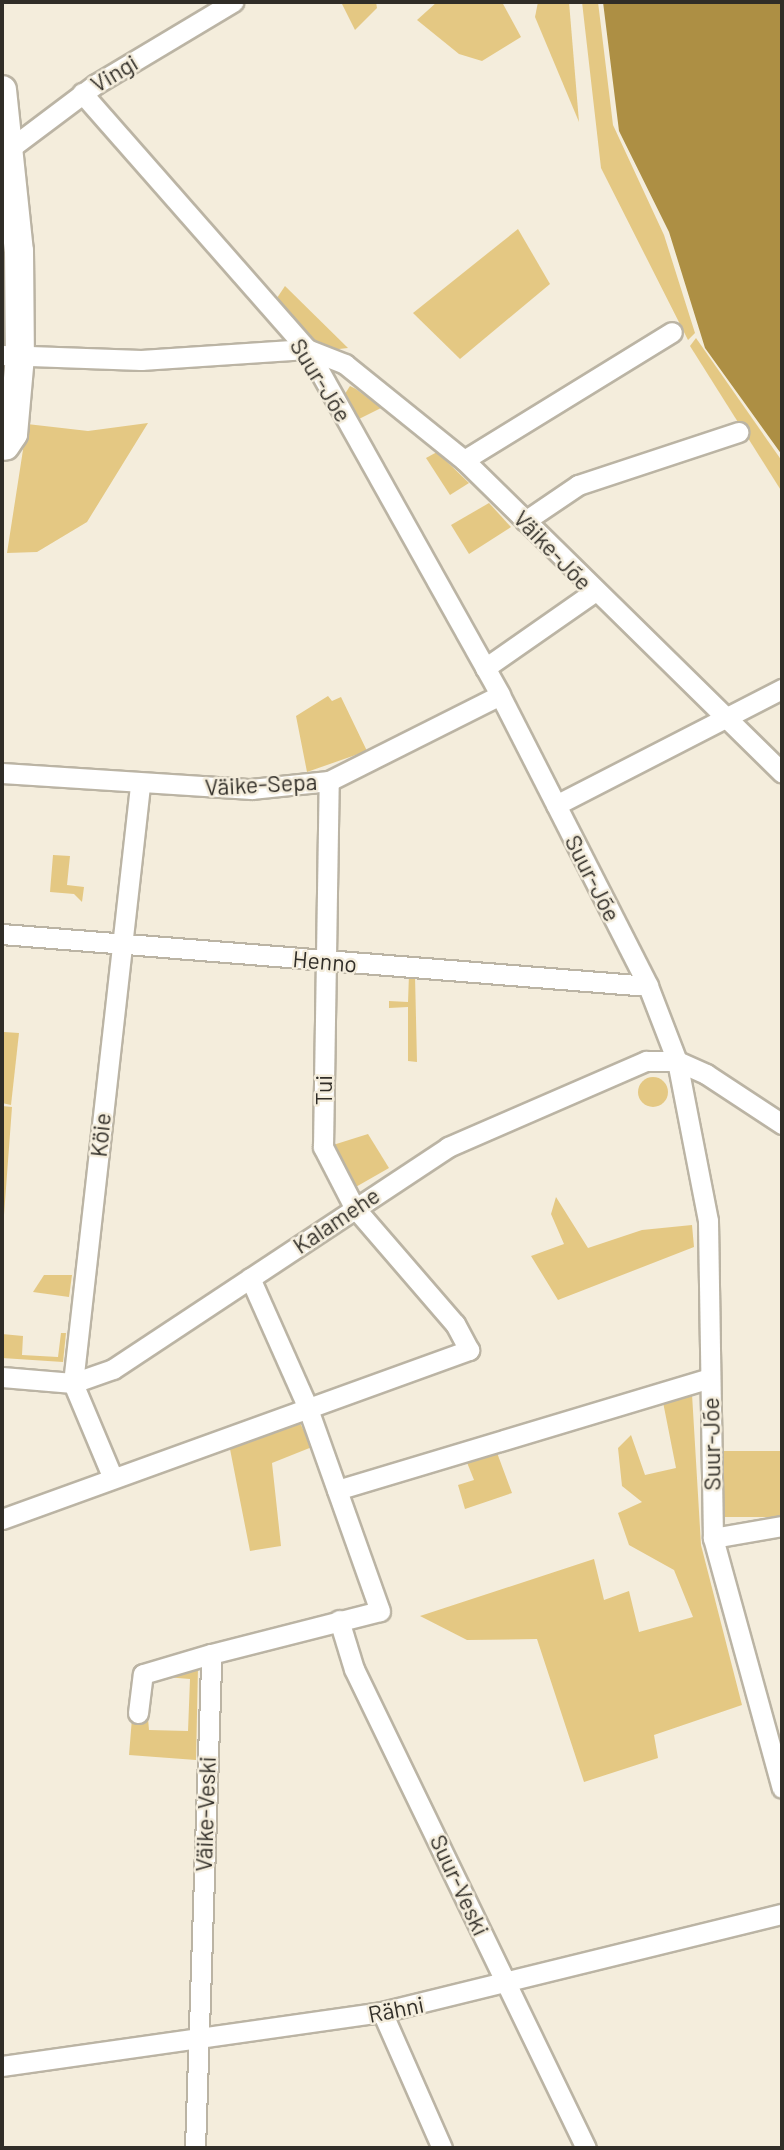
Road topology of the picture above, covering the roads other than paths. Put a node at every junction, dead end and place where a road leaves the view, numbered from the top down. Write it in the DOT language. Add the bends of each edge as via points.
graph roads {
  1 [pos="233,2"];
  2 [pos="2,90"];
  3 [pos="82,93"];
  4 [pos="7,150"];
  5 [pos="672,332"];
  6 [pos="307,349"];
  7 [pos="11,356"];
  8 [pos="738,432"];
  9 [pos="3,450"];
  10 [pos="464,460"];
  11 [pos="525,521"];
  12 [pos="594,592"];
  13 [pos="485,668"];
  14 [pos="782,689"];
  15 [pos="500,695"];
  16 [pos="724,717"];
  17 [pos="2,773"];
  18 [pos="782,773"];
  19 [pos="329,781"];
  20 [pos="140,786"];
  21 [pos="556,805"];
  22 [pos="2,934"];
  23 [pos="121,943"];
  24 [pos="323,961"];
  25 [pos="648,986"];
  26 [pos="677,1061"];
  27 [pos="782,1124"];
  28 [pos="354,1207"];
  29 [pos="250,1278"];
  30 [pos="2,1377"];
  31 [pos="710,1378"];
  32 [pos="73,1383"];
  33 [pos="307,1406"];
  34 [pos="112,1476"];
  35 [pos="337,1490"];
  36 [pos="2,1519"];
  37 [pos="782,1526"];
  38 [pos="713,1538"];
  39 [pos="339,1620"];
  40 [pos="211,1654"];
  41 [pos="138,1713"];
  42 [pos="782,1788"];
  43 [pos="782,1914"];
  44 [pos="508,1985"];
  45 [pos="382,2012"];
  46 [pos="197,2043"];
  47 [pos="2,2066"];
  48 [pos="195,2148"];
  49 [pos="442,2148"];
  50 [pos="586,2148"];
  1 -- 3 [label="street, Vingi"];
  2 -- 4 [label="street"];
  3 -- 4 [label="street, Vingi"];
  3 -- 6 [label="street, Suur-Jõe"];
  4 -- 7 [label="street"];
  5 -- 10 [label="street"];
  6 -- 7 [label="street" via="141,360"];
  6 -- 10 [label="street, Väike-Jõe" via="345,364"];
  6 -- 13 [label="street, Suur-Jõe"];
  7 -- 9 [label="street" via="13,434"];
  8 -- 11 [label="street" via="578,485"];
  10 -- 11 [label="street, Väike-Jõe"];
  11 -- 12 [label="street, Väike-Jõe"];
  12 -- 13 [label="street"];
  12 -- 16 [label="street, Väike-Jõe"];
  13 -- 15 [label="street, Suur-Jõe"];
  14 -- 16 [label="street"];
  15 -- 19 [label="street, Väike-Sepa"];
  15 -- 21 [label="street, Suur-Jõe"];
  16 -- 18 [label="street, Väike-Jõe"];
  16 -- 21 [label="street"];
  17 -- 20 [label="street, Väike-Sepa"];
  19 -- 20 [label="street, Väike-Sepa" via="251,789"];
  19 -- 24 [label="street, Tui"];
  20 -- 23 [label="street, Köie"];
  21 -- 25 [label="street, Suur-Jõe"];
  22 -- 23 [label="street, Henno"];
  23 -- 24 [label="street, Henno"];
  23 -- 32 [label="street, Köie"];
  24 -- 25 [label="street, Henno"];
  24 -- 28 [label="street, Tui" via="323,1147"];
  25 -- 26 [label="street, Suur-Jõe"];
  26 -- 27 [label="street"];
  26 -- 28 [label="street, Kalamehe" via="646,1061 448,1147"];
  26 -- 31 [label="street, Suur-Jõe" via="708,1221"];
  28 -- 29 [label="street, Kalamehe"];
  28 -- 33 [label="street, Tui" via="455,1324 469,1350"];
  29 -- 32 [label="street, Kalamehe" via="113,1369"];
  29 -- 33 [label="street"];
  30 -- 32 [label="street, Kalamehe"];
  31 -- 35 [label="street"];
  31 -- 38 [label="street, Suur-Jõe"];
  32 -- 34 [label="street, Köie"];
  33 -- 34 [label="street"];
  33 -- 35 [label="street"];
  34 -- 36 [label="street"];
  35 -- 39 [label="street" via="380,1611"];
  37 -- 38 [label="street"];
  38 -- 42 [label="street, Suur-Jõe"];
  39 -- 40 [label="street"];
  39 -- 44 [label="street, Suur-Veski" via="354,1669"];
  40 -- 41 [label="street" via="143,1674"];
  40 -- 46 [label="street, Väike-Veski"];
  43 -- 44 [label="street, Rähni"];
  44 -- 45 [label="street, Rähni"];
  44 -- 50 [label="street, Suur-Veski"];
  45 -- 46 [label="street, Rähni"];
  45 -- 49 [label="street"];
  46 -- 47 [label="street, Rähni"];
  46 -- 48 [label="street, Väike-Veski"];
}
